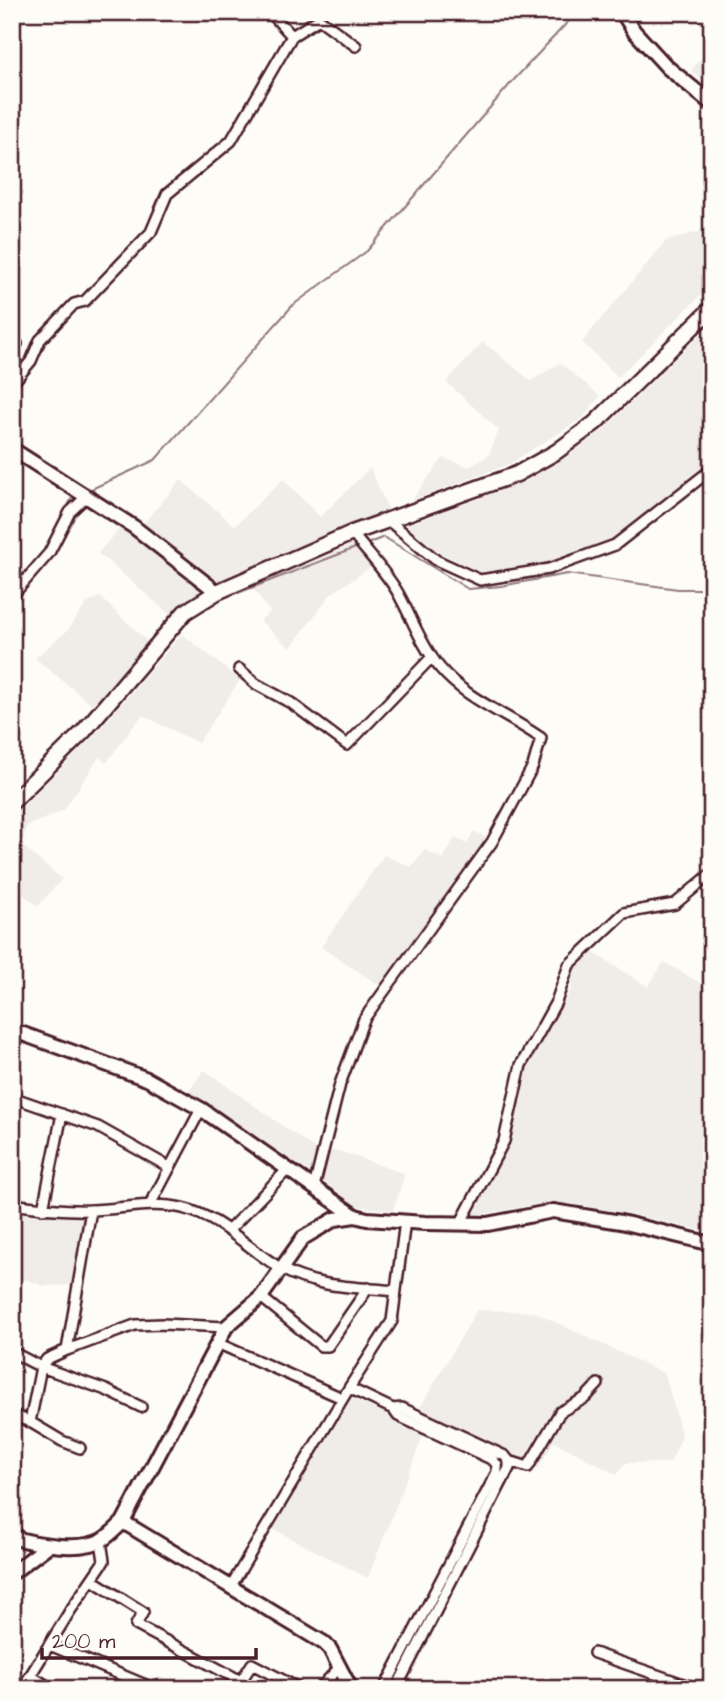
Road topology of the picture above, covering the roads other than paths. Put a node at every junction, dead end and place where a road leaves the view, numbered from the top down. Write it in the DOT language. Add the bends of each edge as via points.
graph roads {
  1 [pos="270,12"];
  2 [pos="622,12"];
  3 [pos="292,36"];
  4 [pos="356,46"];
  5 [pos="712,104"];
  6 [pos="712,309"];
  7 [pos="12,384"];
  8 [pos="12,449"];
  9 [pos="712,469"];
  10 [pos="87,496"];
  11 [pos="388,520"];
  12 [pos="352,533"];
  13 [pos="218,592"];
  14 [pos="12,596"];
  15 [pos="432,657"];
  16 [pos="239,669"];
  17 [pos="12,802"];
  18 [pos="712,873"];
  19 [pos="12,1030"];
  20 [pos="12,1097"];
  21 [pos="201,1109"];
  22 [pos="62,1114"];
  23 [pos="169,1167"];
  24 [pos="288,1169"];
  25 [pos="314,1187"];
  26 [pos="12,1204"];
  27 [pos="150,1205"];
  28 [pos="43,1209"];
  29 [pos="90,1210"];
  30 [pos="355,1216"];
  31 [pos="405,1221"];
  32 [pos="460,1224"];
  33 [pos="229,1230"];
  34 [pos="712,1244"];
  35 [pos="282,1269"];
  36 [pos="368,1288"];
  37 [pos="396,1291"];
  38 [pos="261,1297"];
  39 [pos="226,1327"];
  40 [pos="217,1343"];
  41 [pos="67,1350"];
  42 [pos="12,1352"];
  43 [pos="41,1367"];
  44 [pos="598,1384"];
  45 [pos="349,1388"];
  46 [pos="342,1398"];
  47 [pos="141,1407"];
  48 [pos="393,1409"];
  49 [pos="12,1414"];
  50 [pos="30,1422"];
  51 [pos="80,1448"];
  52 [pos="509,1461"];
  53 [pos="123,1522"];
  54 [pos="12,1537"];
  55 [pos="101,1541"];
  56 [pos="49,1545"];
  57 [pos="12,1573"];
  58 [pos="92,1580"];
  59 [pos="231,1586"];
  60 [pos="50,1644"];
  61 [pos="594,1653"];
  62 [pos="339,1668"];
  63 [pos="31,1676"];
  64 [pos="12,1686"];
  65 [pos="19,1689"];
  66 [pos="52,1689"];
  67 [pos="155,1689"];
  68 [pos="300,1689"];
  69 [pos="319,1689"];
  70 [pos="351,1689"];
  71 [pos="384,1689"];
  72 [pos="396,1689"];
  73 [pos="698,1689"];
  1 -- 3 [label="street"];
  2 -- 5 [label="main road" via="667,67"];
  3 -- 4 [label="street" via="319,19"];
  3 -- 7 [label="street" via="231,141 167,194 150,232 85,301 74,304 40,340 31,361"];
  6 -- 11 [label="main road" via="595,423 556,452 517,474"];
  8 -- 10 [label="main road"];
  9 -- 11 [label="street" via="615,545 549,569 480,580 436,560"];
  10 -- 13 [label="main road"];
  10 -- 14 [label="street" via="70,512 49,553"];
  11 -- 12 [label="main road"];
  12 -- 13 [label="main road"];
  12 -- 15 [label="street" via="397,591"];
  13 -- 17 [label="main road" via="186,612 83,732"];
  15 -- 16 [label="street" via="347,745"];
  15 -- 25 [label="street" via="472,698 541,738 533,766 492,842 364,1019 340,1084"];
  18 -- 32 [label="street" via="675,904 624,914 569,965 556,1002 521,1065 504,1141"];
  19 -- 21 [label="main road" via="147,1079"];
  20 -- 22 [label="street"];
  21 -- 23 [label="street"];
  21 -- 24 [label="main road"];
  22 -- 23 [label="street" via="98,1127"];
  22 -- 28 [label="street"];
  23 -- 27 [label="street"];
  24 -- 25 [label="main road"];
  24 -- 33 [label="street"];
  25 -- 30 [label="main road"];
  26 -- 28 [label="street"];
  27 -- 29 [label="street"];
  27 -- 33 [label="street" via="199,1212"];
  28 -- 29 [label="street"];
  29 -- 41 [label="street"];
  30 -- 31 [label="main road"];
  30 -- 35 [label="main road" via="335,1219 303,1238"];
  31 -- 32 [label="main road"];
  31 -- 37 [label="street"];
  32 -- 34 [label="main road" via="488,1224 553,1211"];
  33 -- 35 [label="street"];
  35 -- 36 [label="street" via="320,1283"];
  35 -- 38 [label="main road"];
  36 -- 37 [label="street"];
  36 -- 38 [label="street" via="328,1346 321,1346"];
  37 -- 45 [label="street" via="392,1321"];
  38 -- 39 [label="main road"];
  39 -- 40 [label="main road"];
  39 -- 41 [label="street" via="135,1325"];
  40 -- 46 [label="street"];
  40 -- 53 [label="main road"];
  41 -- 43 [label="street"];
  42 -- 43 [label="street"];
  43 -- 47 [label="street"];
  43 -- 50 [label="street"];
  44 -- 52 [label="street" via="586,1398 560,1412 528,1467"];
  45 -- 46 [label="street"];
  45 -- 48 [label="street"];
  46 -- 59 [label="street"];
  48 -- 52 [label="street" via="402,1408"];
  48 -- 71 [label="street" via="398,1416 493,1461 497,1472"];
  49 -- 50 [label="street"];
  50 -- 51 [label="street"];
  52 -- 72 [label="street"];
  53 -- 55 [label="main road"];
  53 -- 59 [label="main road"];
  54 -- 56 [label="main road"];
  55 -- 56 [label="main road"];
  55 -- 58 [label="street" via="104,1561"];
  56 -- 57 [label="main road"];
  58 -- 60 [label="street"];
  58 -- 68 [label="street" via="143,1612 136,1625 241,1681 252,1664"];
  59 -- 62 [label="main road" via="324,1643"];
  60 -- 63 [label="street"];
  60 -- 67 [label="street"];
  61 -- 73 [label="street"];
  62 -- 69 [label="street"];
  62 -- 70 [label="main road"];
  63 -- 65 [label="street"];
  63 -- 66 [label="street"];
  64 -- 65 [label="street"];
}
